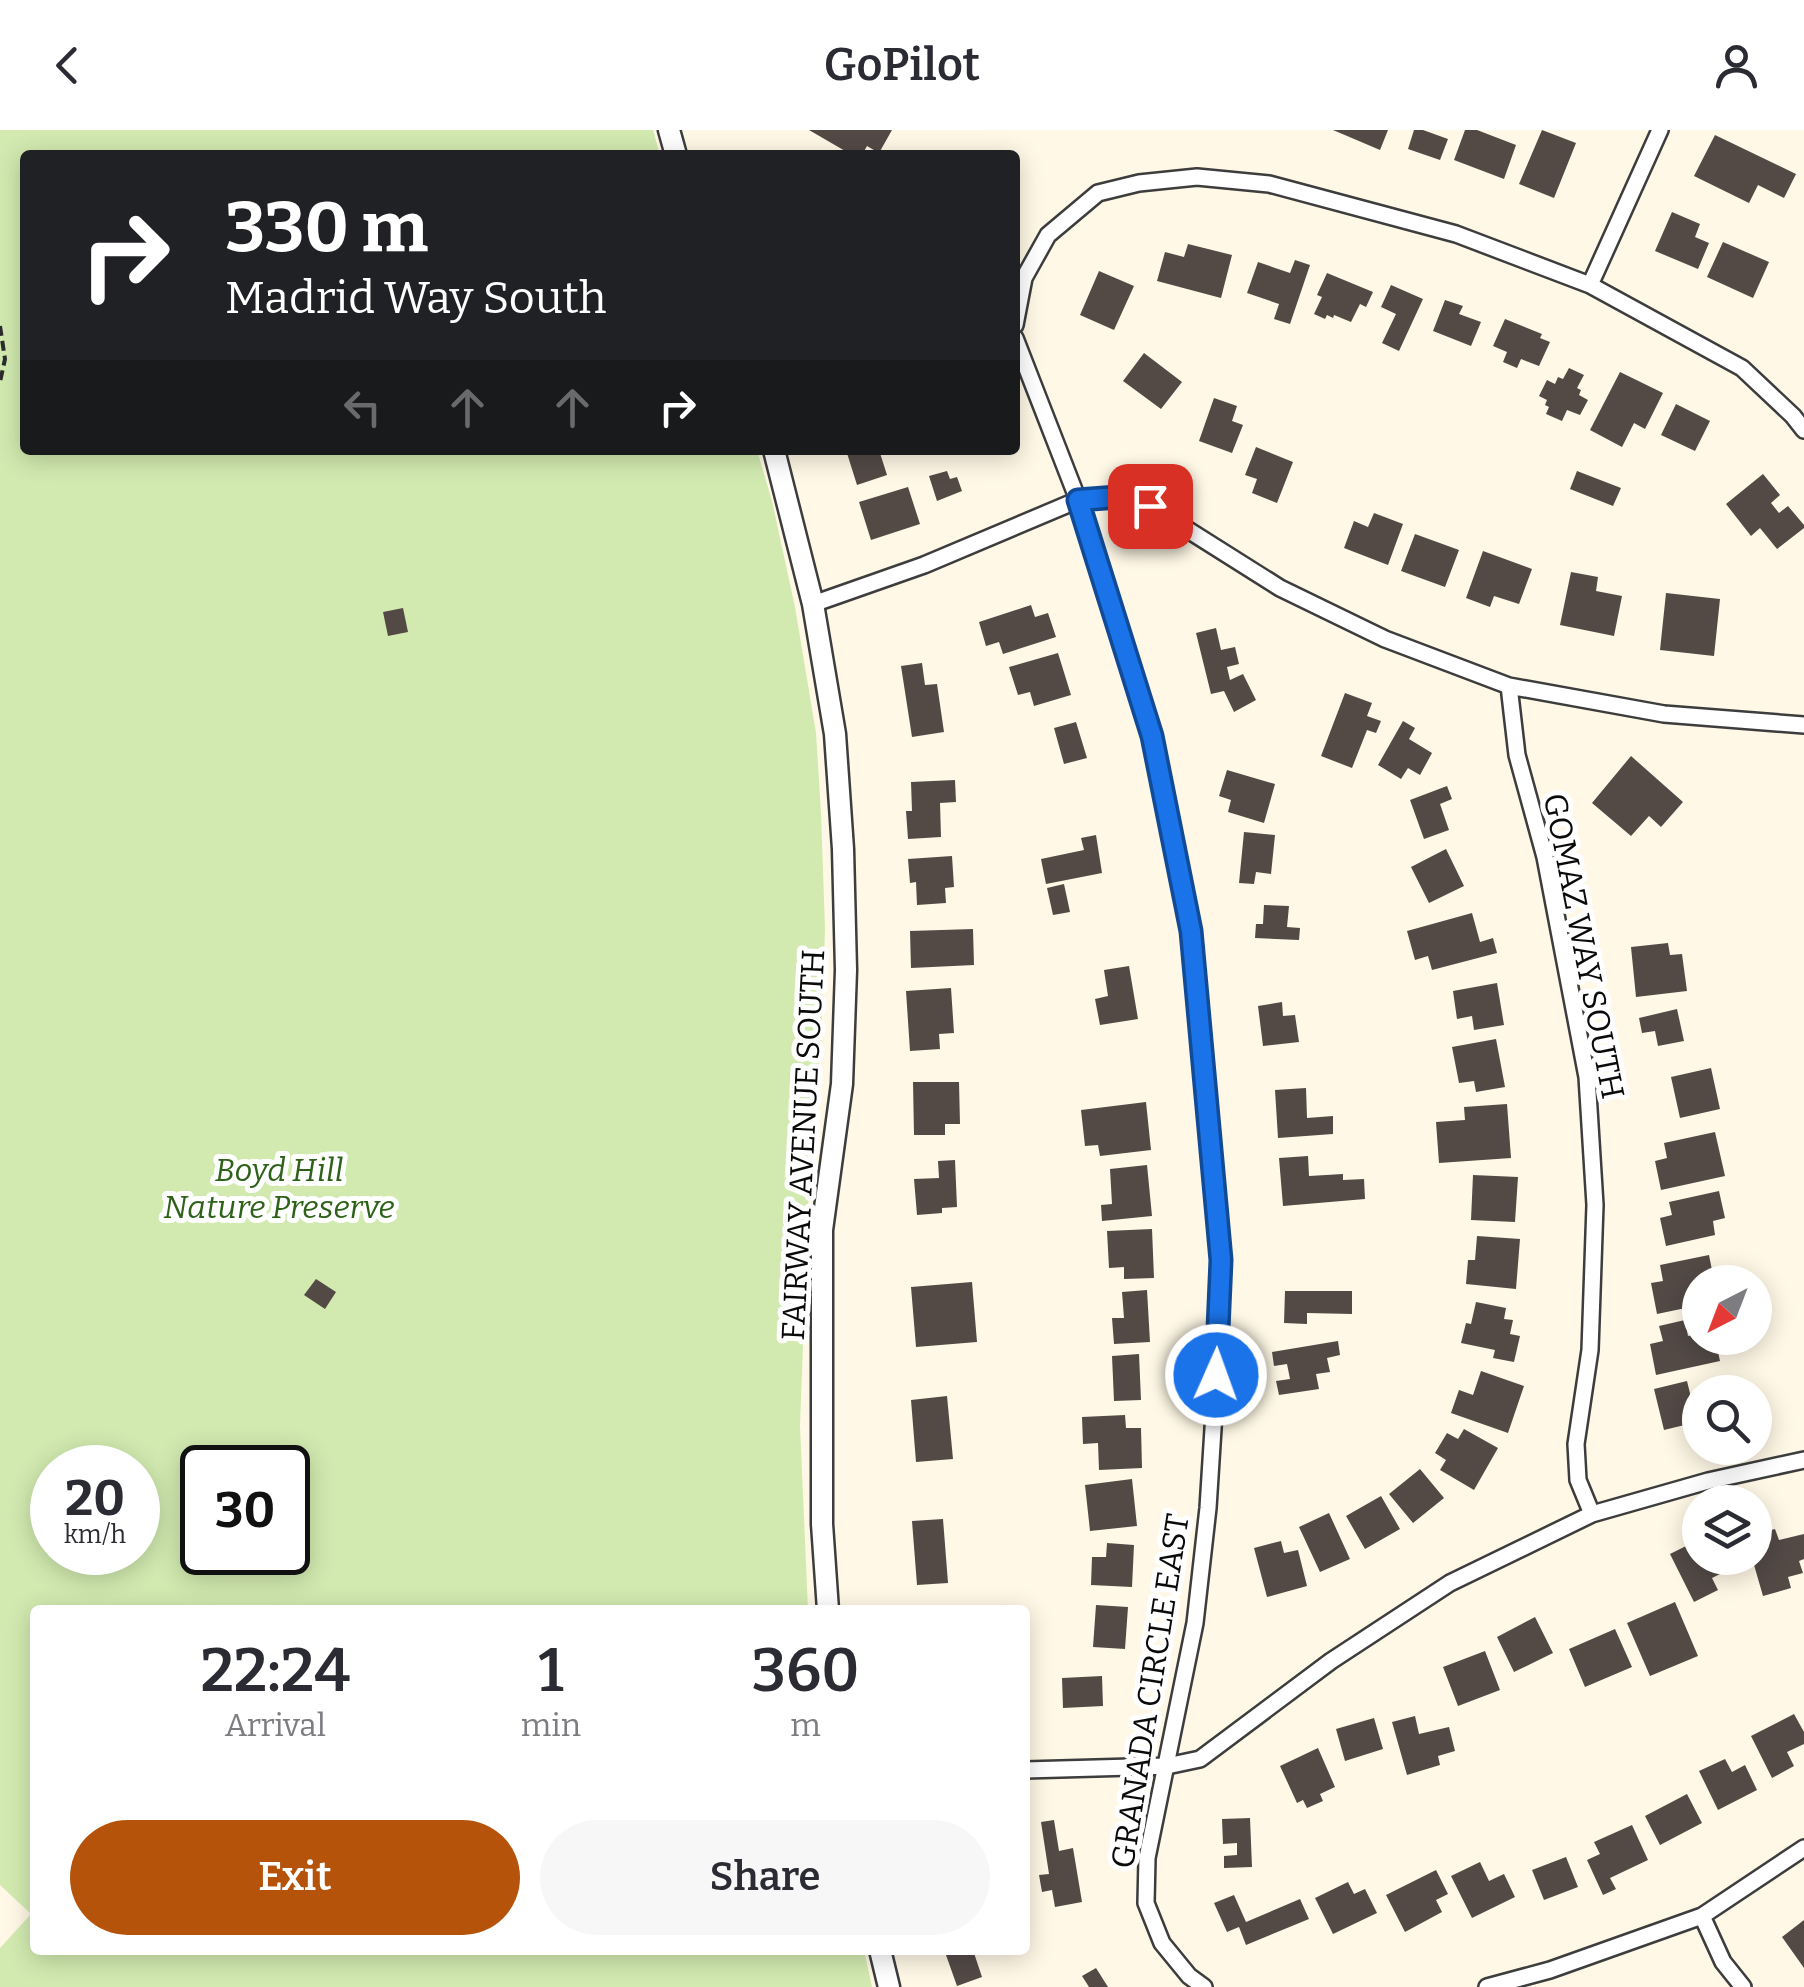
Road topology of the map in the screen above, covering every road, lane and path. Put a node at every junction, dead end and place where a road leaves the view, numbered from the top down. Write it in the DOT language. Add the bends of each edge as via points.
graph roads {
  1 [pos="1660,130"];
  2 [pos="1590,285"];
  3 [pos="1020,298"];
  4 [pos="0,326"];
  5 [pos="1020,351"];
  6 [pos="0,382"];
  7 [pos="1804,430"];
  8 [pos="775,455"];
  9 [pos="1078,500"];
  10 [pos="813,604"];
  11 [pos="1509,686"];
  12 [pos="1804,725"];
  13 [pos="1804,1460"];
  14 [pos="1592,1514"];
  15 [pos="828,1605"];
  16 [pos="1167,1766"];
  17 [pos="1030,1770"];
  18 [pos="1804,1848"];
  19 [pos="1702,1916"];
  20 [pos="881,1955"];
  21 [pos="888,1987"];
  22 [pos="1204,1987"];
  23 [pos="1488,1987"];
  24 [pos="1743,1987"];
  1 -- 2 [label="street"];
  2 -- 3 [label="street" via="1420,224 1269,184 1198,177 1098,193 1048,236"];
  2 -- 7 [label="street" via="1742,368"];
  4 -- 6 [label="path"];
  5 -- 9 [label="street, GRANADA CIRCLE EAST"];
  8 -- 10 [label="street, FAIRWAY AVENUE SOUTH"];
  9 -- 10 [label="street"];
  9 -- 11 [label="street" via="1118,497 1150,506 1280,588 1385,639"];
  9 -- 16 [label="street, GRANADA CIRCLE EAST" via="1152,736 1191,931 1221,1260 1196,1623"];
  10 -- 15 [label="street, FAIRWAY AVENUE SOUTH" via="835,734 844,849 842,1084 822,1230"];
  11 -- 12 [label="street" via="1664,714"];
  11 -- 14 [label="street, GOMAZ WAY SOUTH" via="1517,754 1545,857 1586,1077 1594,1223 1590,1350 1576,1444 1578,1480"];
  13 -- 14 [label="street"];
  14 -- 16 [label="street" via="1450,1583 1200,1759"];
  16 -- 17 [label="street"];
  16 -- 22 [label="street, GRANADA CIRCLE EAST" via="1147,1858 1146,1903 1162,1943"];
  18 -- 19 [label="street"];
  19 -- 23 [label="street"];
  19 -- 24 [label="street"];
  20 -- 21 [label="street"];
}
